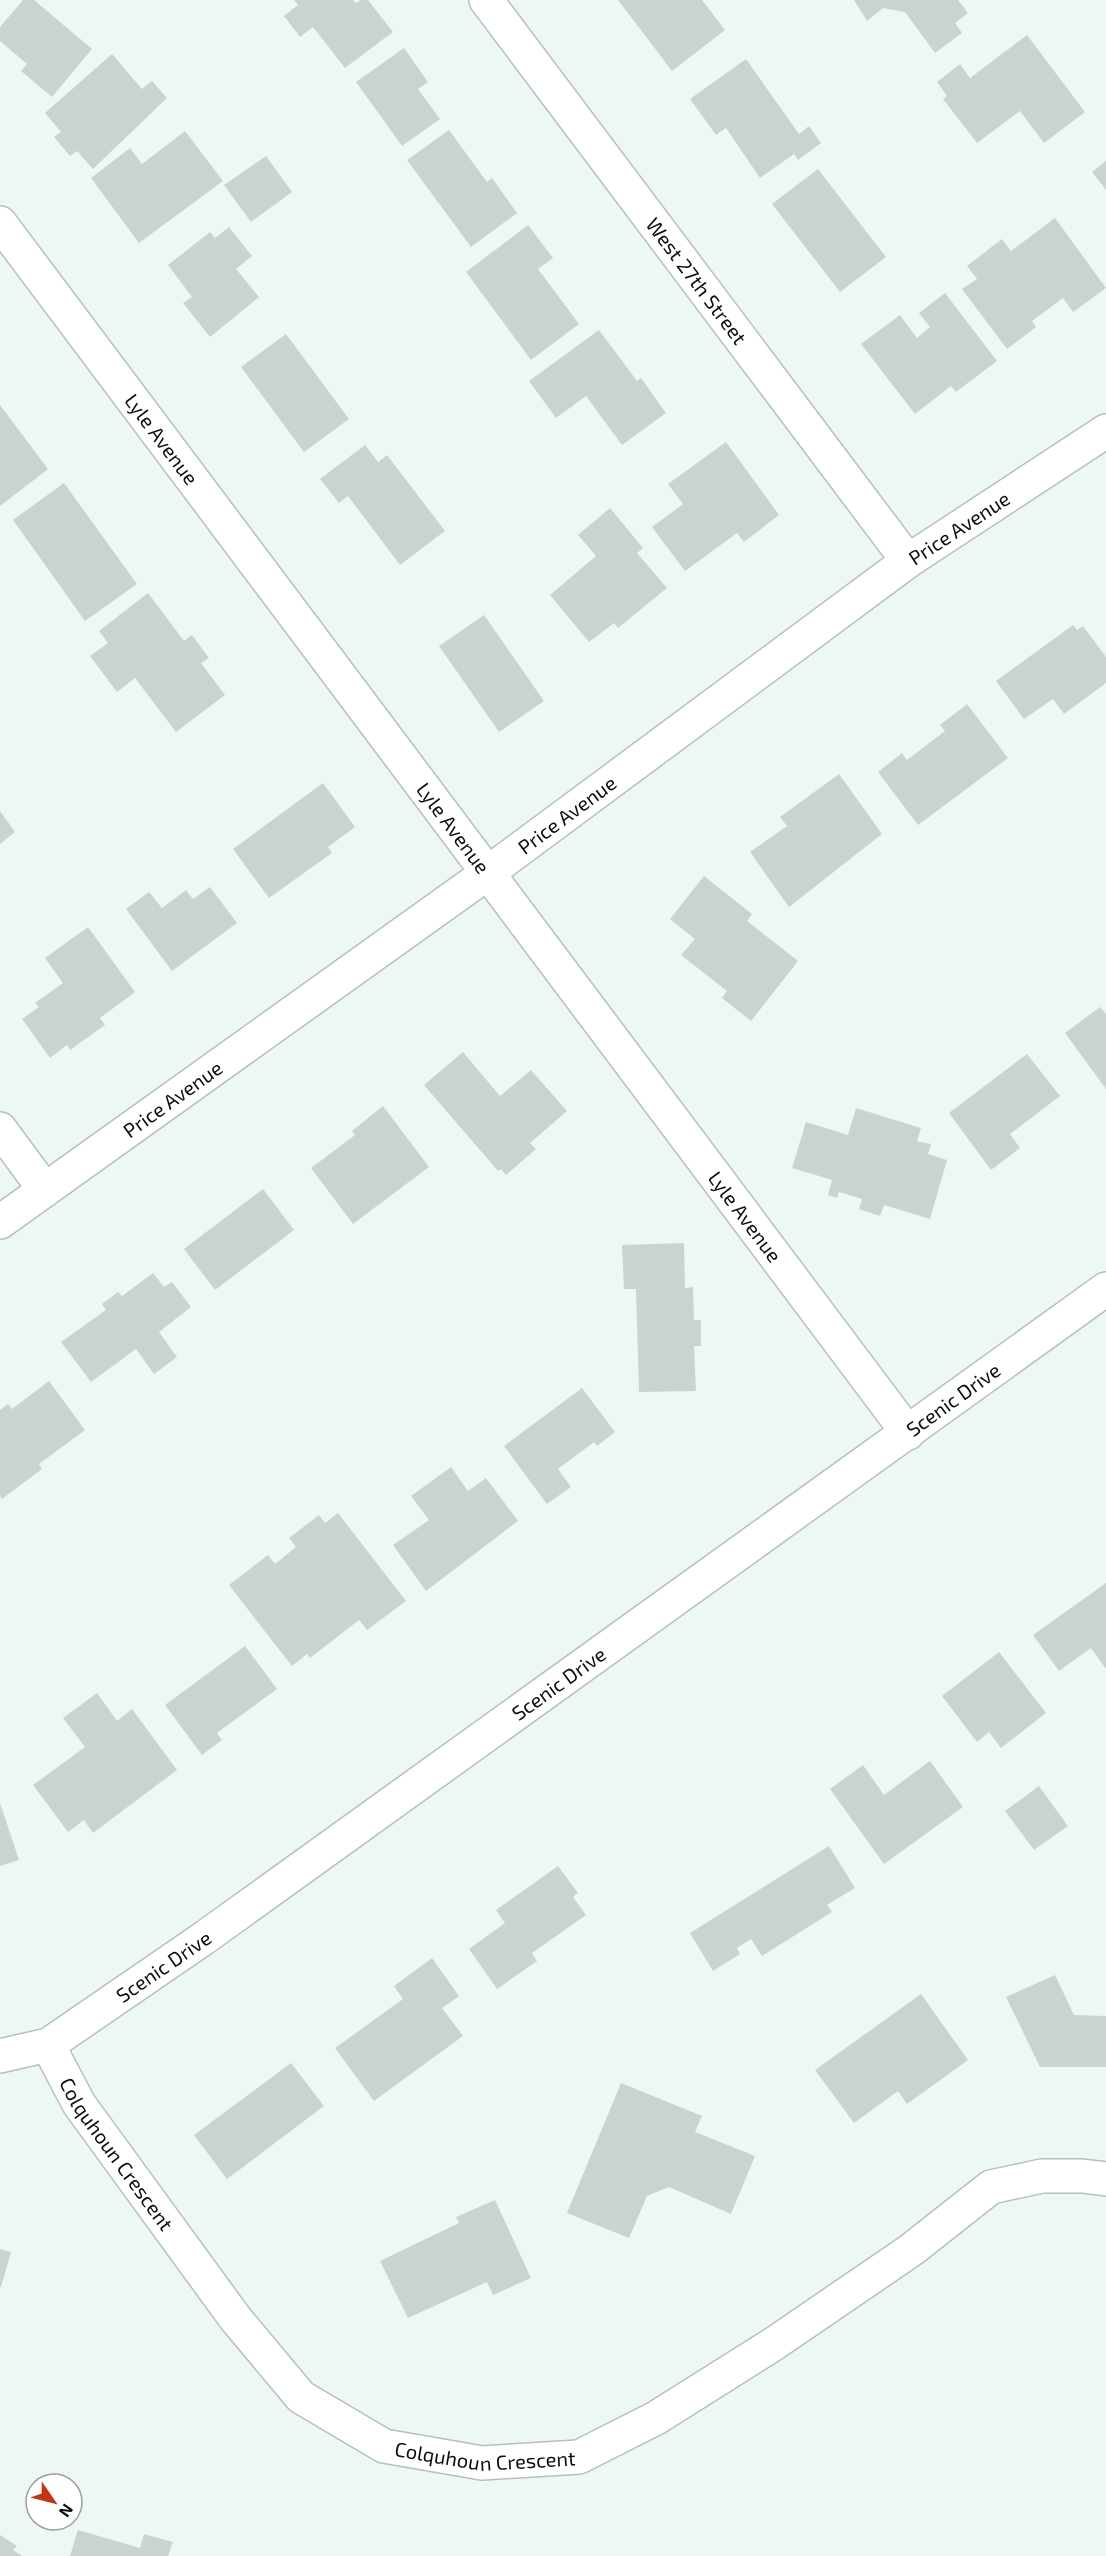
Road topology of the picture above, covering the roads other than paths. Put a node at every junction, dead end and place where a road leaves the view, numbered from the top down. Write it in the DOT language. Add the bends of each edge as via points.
graph roads {
  1 [pos="486,0"];
  2 [pos="0,223"];
  3 [pos="1106,431"];
  4 [pos="908,561"];
  5 [pos="489,872"];
  6 [pos="0,1129"];
  7 [pos="45,1190"];
  8 [pos="0,1222"];
  9 [pos="1106,1289"];
  10 [pos="908,1433"];
  11 [pos="48,2045"];
  12 [pos="0,2056"];
  13 [pos="1106,2179"];
  1 -- 4 [label="street, West 27th Street"];
  2 -- 5 [label="street, Lyle Avenue"];
  3 -- 4 [label="street, Price Avenue"];
  4 -- 5 [label="street, Price Avenue"];
  5 -- 7 [label="street, Price Avenue"];
  5 -- 10 [label="street, Lyle Avenue"];
  6 -- 7 [label="street"];
  7 -- 8 [label="street, Price Avenue"];
  9 -- 10 [label="street, Scenic Drive"];
  10 -- 11 [label="street, Scenic Drive" via="204,1938"];
  11 -- 12 [label="street, Scenic Drive"];
  11 -- 13 [label="street, Colquhoun Crescent" via="79,2104 235,2318 302,2397 384,2446 482,2463 579,2457 656,2418 911,2250 991,2187 1042,2176"];
}
